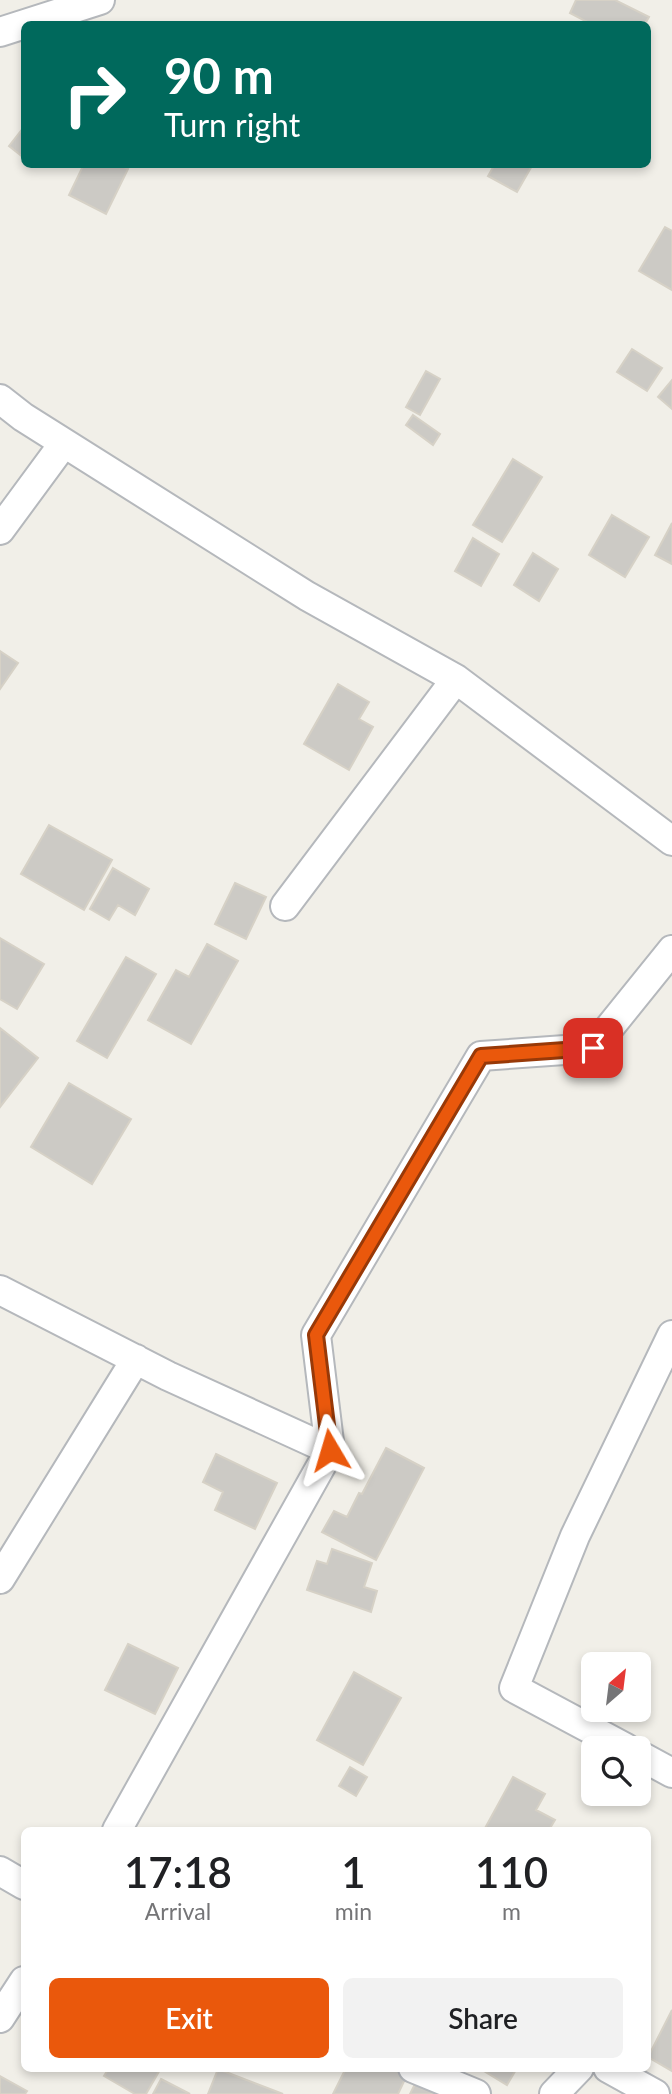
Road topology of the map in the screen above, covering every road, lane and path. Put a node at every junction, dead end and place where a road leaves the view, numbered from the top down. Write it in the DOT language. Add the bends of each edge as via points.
graph roads {
  1 [pos="100,0"];
  2 [pos="34,21"];
  3 [pos="21,25"];
  4 [pos="0,32"];
  5 [pos="0,399"];
  6 [pos="64,443"];
  7 [pos="0,530"];
  8 [pos="456,679"];
  9 [pos="672,841"];
  10 [pos="285,906"];
  11 [pos="672,950"];
  12 [pos="0,1290"];
  13 [pos="672,1335"];
  14 [pos="136,1359"];
  15 [pos="330,1450"];
  16 [pos="0,1579"];
  17 [pos="604,1736"];
  18 [pos="651,1762"];
  19 [pos="672,1773"];
  20 [pos="119,1827"];
  21 [pos="0,1871"];
  22 [pos="21,1883"];
  23 [pos="21,1986"];
  24 [pos="0,2018"];
  25 [pos="423,2072"];
  26 [pos="575,2072"];
  27 [pos="615,2072"];
  28 [pos="476,2094"];
  29 [pos="554,2094"];
  30 [pos="656,2094"];
  1 -- 2 [label="street"];
  3 -- 4 [label="street"];
  5 -- 6 [label="street"];
  6 -- 7 [label="street"];
  6 -- 8 [label="street" via="307,596"];
  8 -- 9 [label="street"];
  8 -- 10 [label="street"];
  11 -- 15 [label="street" via="593,1048 481,1056 316,1335"];
  12 -- 14 [label="street"];
  13 -- 17 [label="street" via="575,1536 514,1688"];
  14 -- 15 [label="street"];
  14 -- 16 [label="street"];
  15 -- 20 [label="street"];
  18 -- 19 [label="street"];
  21 -- 22 [label="street"];
  23 -- 24 [label="street"];
  25 -- 28 [label="street"];
  26 -- 29 [label="street"];
  27 -- 30 [label="street"];
}
